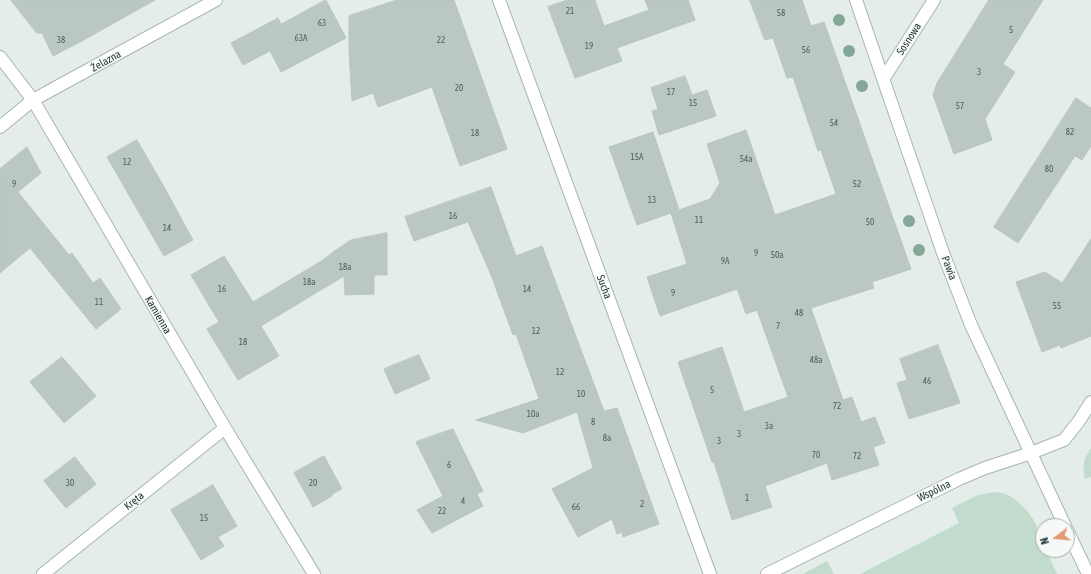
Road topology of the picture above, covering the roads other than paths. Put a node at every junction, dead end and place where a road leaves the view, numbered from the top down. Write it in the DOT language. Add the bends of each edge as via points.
graph roads {
  1 [pos="216,0"];
  2 [pos="499,0"];
  3 [pos="856,0"];
  4 [pos="934,0"];
  5 [pos="0,57"];
  6 [pos="884,78"];
  7 [pos="33,100"];
  8 [pos="0,127"];
  9 [pos="1091,402"];
  10 [pos="225,428"];
  11 [pos="1030,453"];
  12 [pos="1061,518"];
  13 [pos="1075,547"];
  14 [pos="1086,570"];
  15 [pos="43,574"];
  16 [pos="314,574"];
  17 [pos="710,574"];
  18 [pos="767,574"];
  1 -- 7 [label="street, Żelazna"];
  2 -- 17 [label="street, Sucha"];
  3 -- 6 [label="street, Pawia"];
  4 -- 6 [label="street, Sosnowa"];
  5 -- 7 [label="street, Kamienna"];
  6 -- 11 [label="street, Pawia" via="943,252 971,325"];
  7 -- 8 [label="street, Żelazna"];
  7 -- 10 [label="street, Kamienna"];
  9 -- 11 [label="street, Wspólna" via="1080,421 1064,440"];
  10 -- 15 [label="street, Kręta"];
  10 -- 16 [label="street, Kamienna"];
  11 -- 12 [label="street, Pawia"];
  11 -- 18 [label="street, Wspólna" via="959,478"];
  13 -- 14 [label="street"];
}
